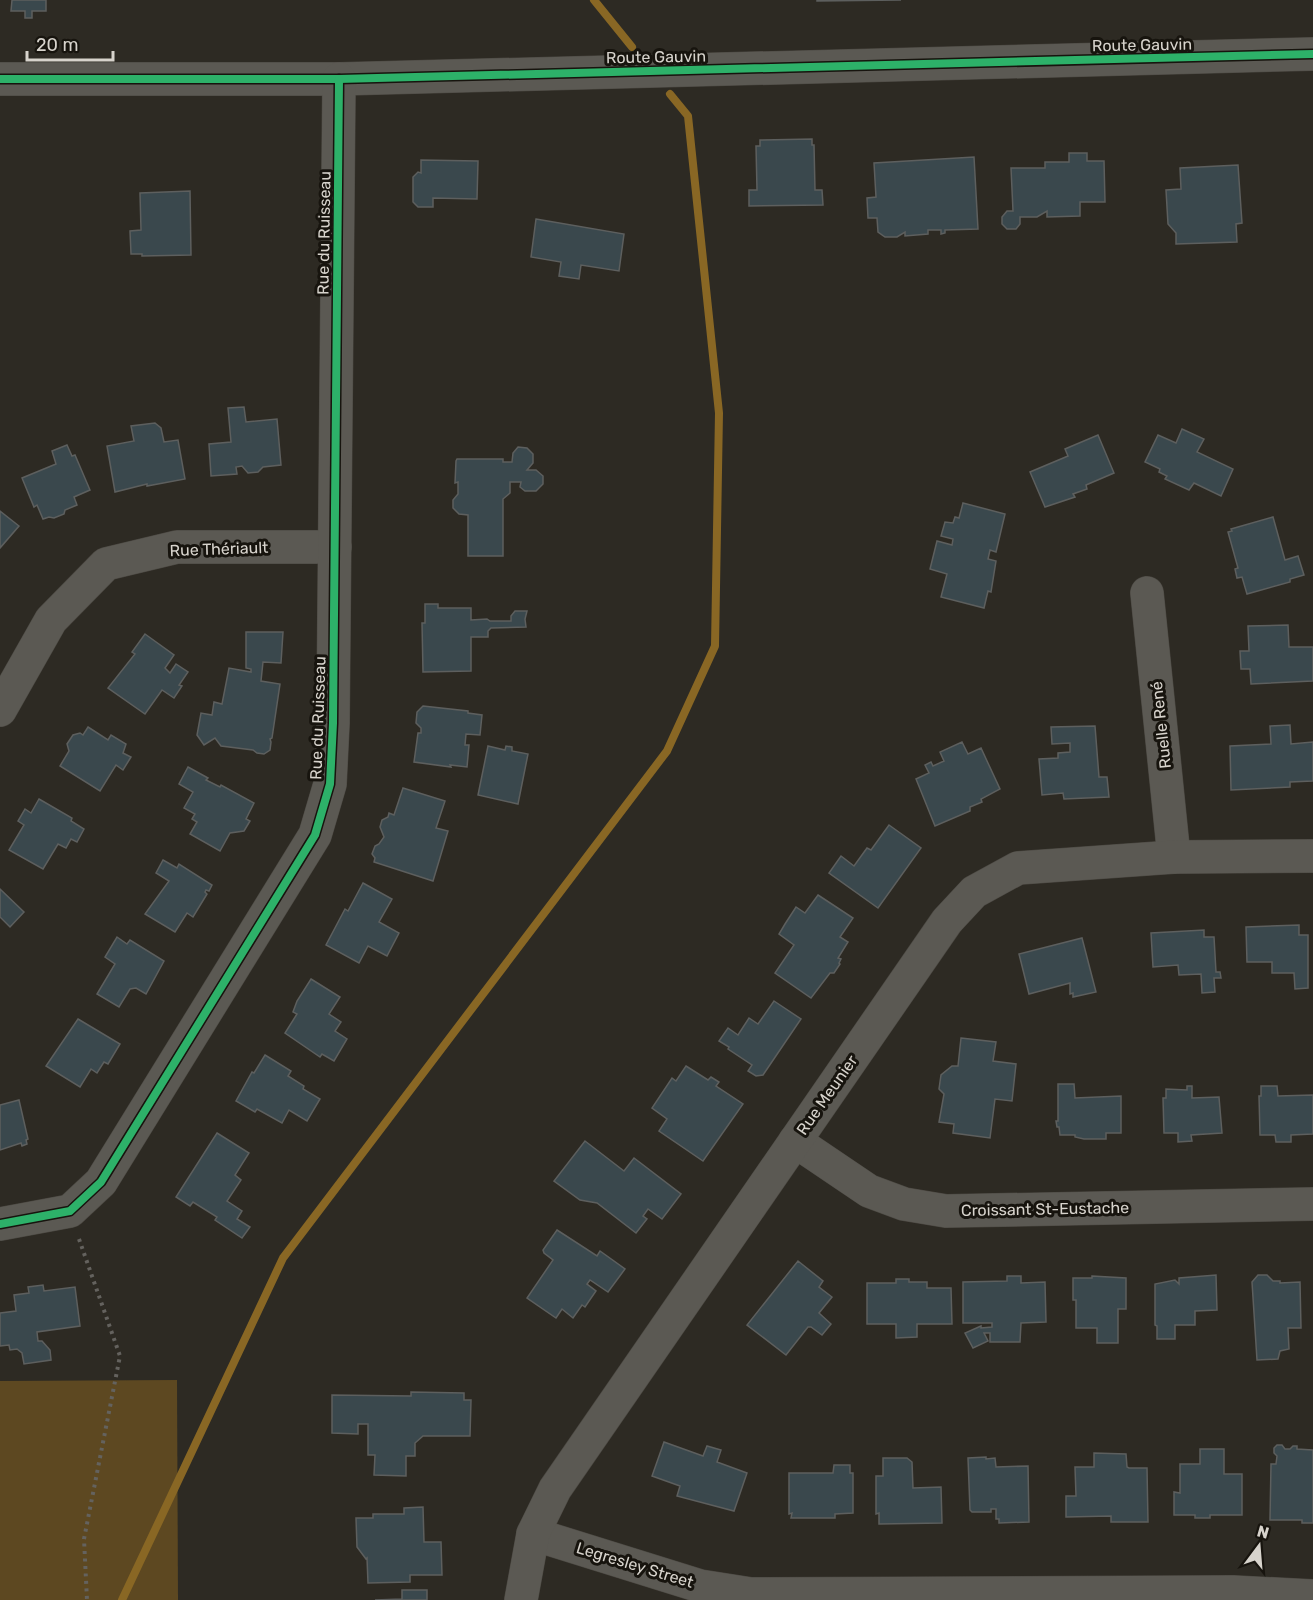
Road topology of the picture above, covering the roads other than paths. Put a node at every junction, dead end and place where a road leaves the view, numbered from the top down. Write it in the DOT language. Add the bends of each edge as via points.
graph roads {
  1 [pos="1313,54"];
  2 [pos="0,79"];
  3 [pos="339,79"];
  4 [pos="335,547"];
  5 [pos="1147,593"];
  6 [pos="0,710"];
  7 [pos="1313,856"];
  8 [pos="1174,857"];
  9 [pos="795,1141"];
  10 [pos="1313,1204"];
  11 [pos="0,1224"];
  12 [pos="533,1534"];
  13 [pos="1313,1596"];
  14 [pos="521,1600"];
  1 -- 3 [label="street, Route Gauvin"];
  2 -- 3 [label="street, Route Gauvin"];
  3 -- 4 [label="street, Rue du Ruisseau"];
  4 -- 6 [label="street, Rue Thériault" via="177,547 105,564 51,620"];
  4 -- 11 [label="street, Rue du Ruisseau" via="330,784 315,836 101,1182 70,1211"];
  5 -- 8 [label="street, Ruelle René"];
  7 -- 8 [label="street, Rue Meunier"];
  8 -- 9 [label="street, Rue Meunier" via="1018,868 974,892 947,921"];
  9 -- 10 [label="street, Croissant St-Eustache" via="869,1191 904,1204 946,1211"];
  9 -- 12 [label="street, Rue Meunier" via="555,1490"];
  12 -- 13 [label="street, Legresley Street" via="700,1586 751,1594 1233,1592"];
  12 -- 14 [label="street, Rue Meunier"];
}
